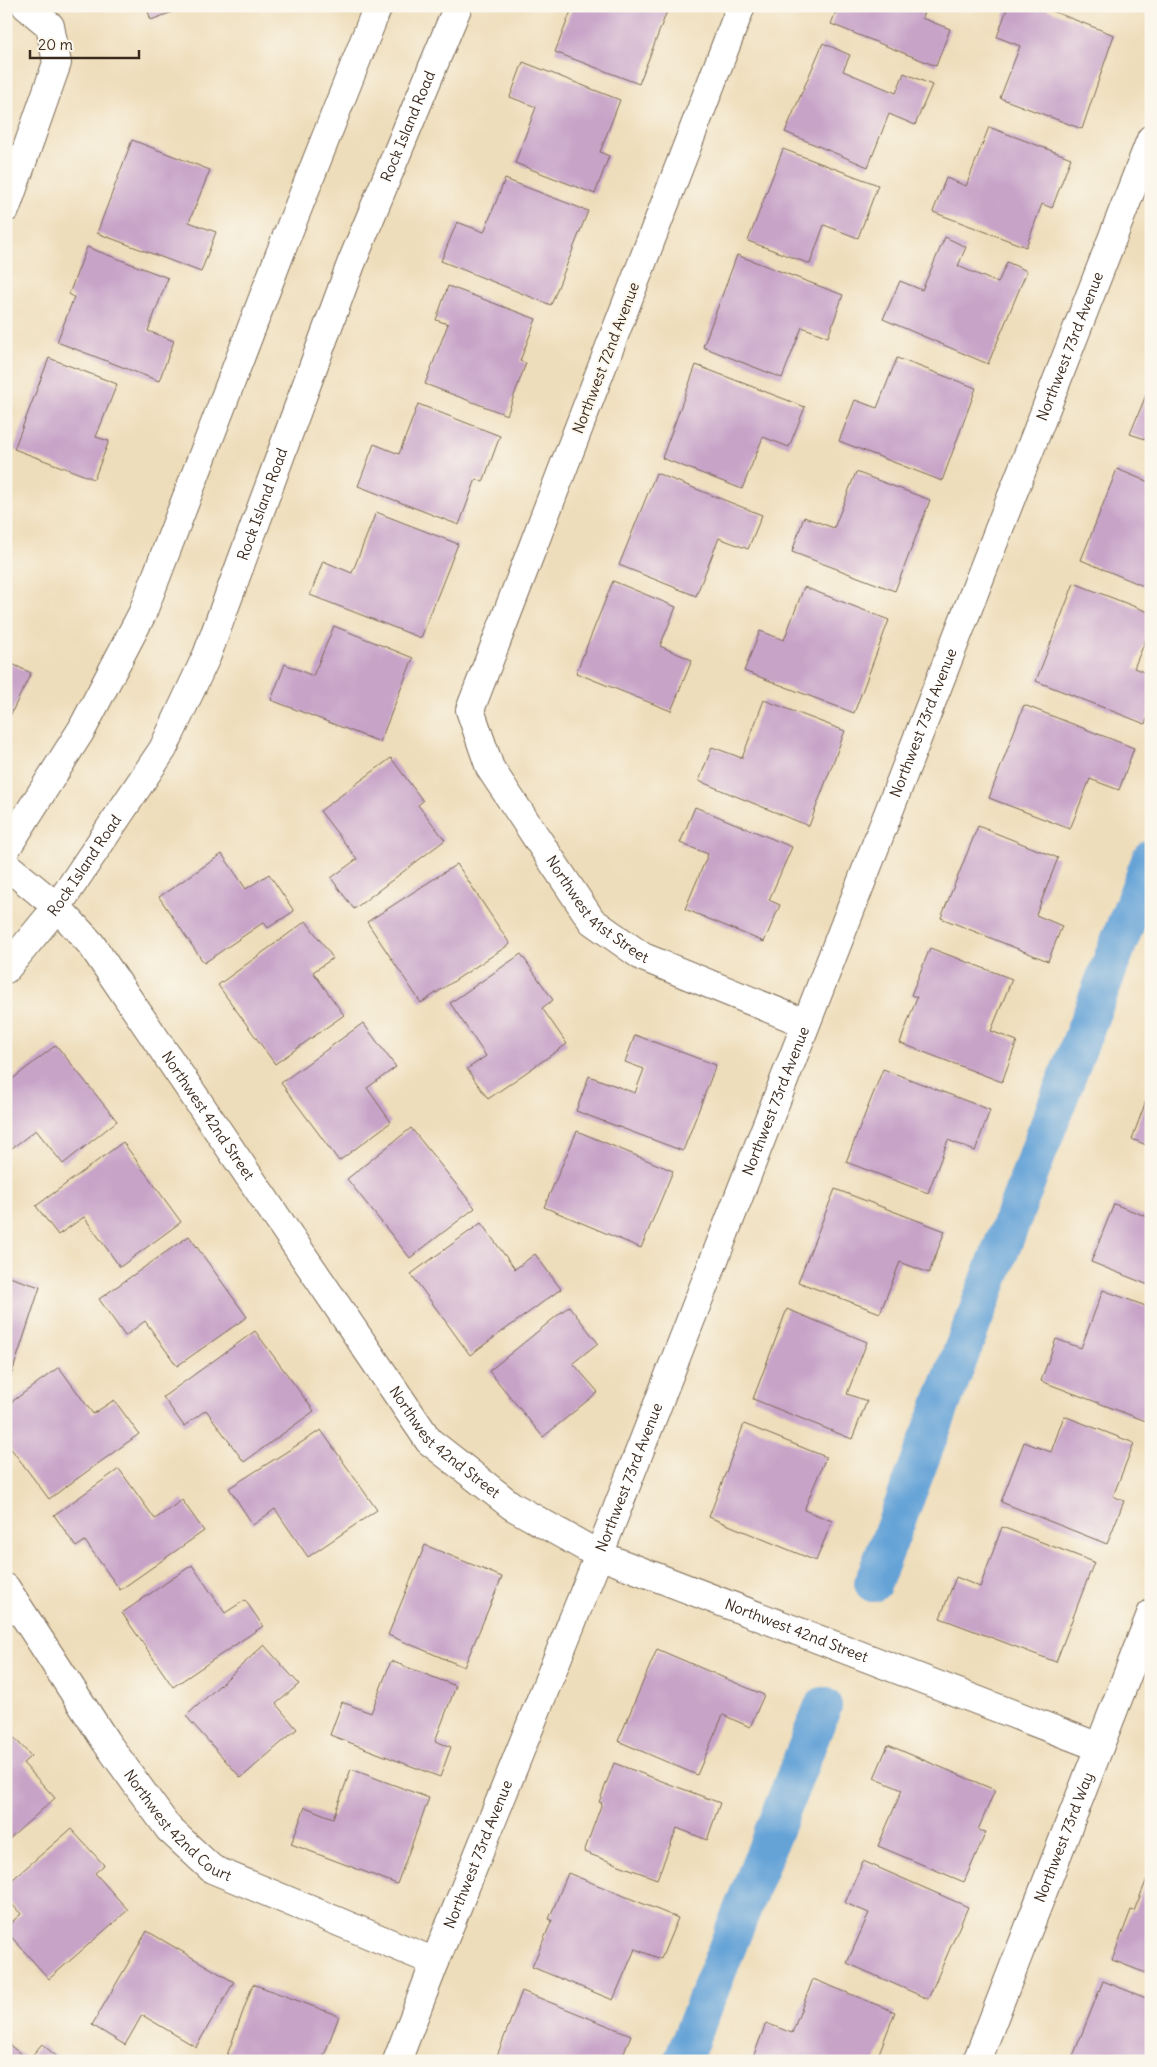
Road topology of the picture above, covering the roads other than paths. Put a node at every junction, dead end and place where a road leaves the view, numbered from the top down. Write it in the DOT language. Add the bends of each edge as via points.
graph roads {
  1 [pos="26,6"];
  2 [pos="378,6"];
  3 [pos="458,6"];
  4 [pos="741,6"];
  5 [pos="1151,139"];
  6 [pos="6,208"];
  7 [pos="470,710"];
  8 [pos="6,849"];
  9 [pos="6,864"];
  10 [pos="57,908"];
  11 [pos="6,969"];
  12 [pos="805,1023"];
  13 [pos="599,1554"];
  14 [pos="6,1588"];
  15 [pos="1151,1614"];
  16 [pos="1098,1746"];
  17 [pos="435,1962"];
  18 [pos="398,2061"];
  19 [pos="977,2061"];
  1 -- 6 [label="street" via="50,26 58,63"];
  2 -- 8 [label="street" via="142,614 82,729"];
  3 -- 10 [label="street, Rock Island Road" via="352,264 207,655 163,748"];
  4 -- 7 [label="street, Northwest 72nd Avenue"];
  5 -- 12 [label="street, Northwest 73rd Avenue"];
  7 -- 12 [label="street, Northwest 41st Street" via="490,768 592,921 643,958"];
  9 -- 10 [label="street, Northwest 42nd Street"];
  10 -- 11 [label="street, Rock Island Road"];
  10 -- 13 [label="street, Northwest 42nd Street" via="91,944 429,1442 512,1506"];
  12 -- 13 [label="street, Northwest 73rd Avenue"];
  13 -- 16 [label="street, Northwest 42nd Street"];
  13 -- 17 [label="street, Northwest 73rd Avenue"];
  14 -- 17 [label="street, Northwest 42nd Court" via="106,1742 168,1829 212,1869"];
  15 -- 16 [label="street, Northwest 73rd Way"];
  16 -- 19 [label="street, Northwest 73rd Way"];
  17 -- 18 [label="street, Northwest 73rd Avenue"];
}
